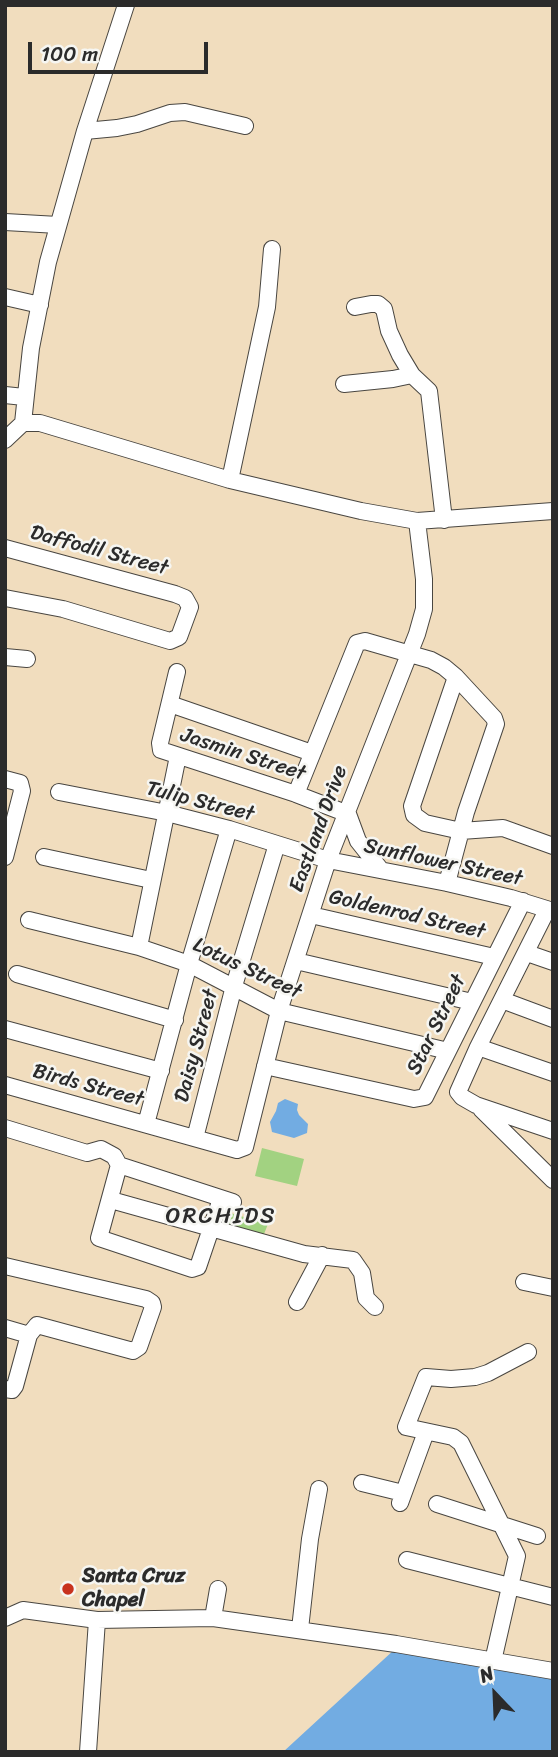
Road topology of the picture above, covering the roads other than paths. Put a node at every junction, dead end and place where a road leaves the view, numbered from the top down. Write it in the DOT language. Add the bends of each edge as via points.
graph roads {
  1 [pos="126,5"];
  2 [pos="246,126"];
  3 [pos="85,131"];
  4 [pos="5,222"];
  5 [pos="58,225"];
  6 [pos="272,249"];
  7 [pos="5,296"];
  8 [pos="40,304"];
  9 [pos="355,307"];
  10 [pos="412,375"];
  11 [pos="344,384"];
  12 [pos="5,395"];
  13 [pos="24,397"];
  14 [pos="23,423"];
  15 [pos="5,440"];
  16 [pos="230,480"];
  17 [pos="553,511"];
  18 [pos="444,520"];
  19 [pos="417,521"];
  20 [pos="5,548"];
  21 [pos="5,598"];
  22 [pos="410,654"];
  23 [pos="5,657"];
  24 [pos="27,659"];
  25 [pos="177,672"];
  26 [pos="456,677"];
  27 [pos="170,704"];
  28 [pos="312,753"];
  29 [pos="178,756"];
  30 [pos="5,779"];
  31 [pos="60,792"];
  32 [pos="296,794"];
  33 [pos="167,813"];
  34 [pos="348,814"];
  35 [pos="9,828"];
  36 [pos="229,829"];
  37 [pos="461,831"];
  38 [pos="277,844"];
  39 [pos="553,846"];
  40 [pos="5,857"];
  41 [pos="44,857"];
  42 [pos="328,860"];
  43 [pos="381,870"];
  44 [pos="151,880"];
  45 [pos="447,883"];
  46 [pos="523,901"];
  47 [pos="550,910"];
  48 [pos="311,915"];
  49 [pos="29,920"];
  50 [pos="139,947"];
  51 [pos="527,953"];
  52 [pos="494,957"];
  53 [pos="296,961"];
  54 [pos="553,962"];
  55 [pos="189,964"];
  56 [pos="17,974"];
  57 [pos="234,986"];
  58 [pos="502,1000"];
  59 [pos="472,1002"];
  60 [pos="279,1012"];
  61 [pos="553,1019"];
  62 [pos="175,1020"];
  63 [pos="5,1029"];
  64 [pos="478,1046"];
  65 [pos="448,1051"];
  66 [pos="265,1066"];
  67 [pos="161,1072"];
  68 [pos="553,1073"];
  69 [pos="5,1085"];
  70 [pos="476,1105"];
  71 [pos="146,1124"];
  72 [pos="5,1128"];
  73 [pos="553,1131"];
  74 [pos="195,1138"];
  75 [pos="240,1151"];
  76 [pos="119,1165"];
  77 [pos="553,1180"];
  78 [pos="111,1200"];
  79 [pos="212,1227"];
  80 [pos="322,1255"];
  81 [pos="5,1266"];
  82 [pos="297,1302"];
  83 [pos="375,1307"];
  84 [pos="5,1328"];
  85 [pos="29,1335"];
  86 [pos="528,1352"];
  87 [pos="5,1389"];
  88 [pos="426,1432"];
  89 [pos="362,1483"];
  90 [pos="319,1489"];
  91 [pos="437,1504"];
  92 [pos="501,1525"];
  93 [pos="537,1536"];
  94 [pos="407,1560"];
  95 [pos="510,1587"];
  96 [pos="218,1589"];
  97 [pos="553,1597"];
  98 [pos="5,1618"];
  99 [pos="213,1618"];
  100 [pos="97,1620"];
  101 [pos="300,1629"];
  102 [pos="493,1661"];
  103 [pos="553,1671"];
  104 [pos="88,1752"];
  1 -- 3 [label="street"];
  2 -- 3 [label="street" via="185,112"];
  3 -- 5 [label="street"];
  4 -- 5 [label="street"];
  5 -- 8 [label="street"];
  6 -- 16 [label="street" via="267,307"];
  7 -- 8 [label="street"];
  8 -- 13 [label="street"];
  9 -- 10 [label="street" via="378,304 384,309"];
  10 -- 11 [label="street"];
  10 -- 18 [label="street" via="429,391 432,402"];
  12 -- 13 [label="street"];
  13 -- 14 [label="street"];
  14 -- 15 [label="street"];
  14 -- 16 [label="street" via="40,423"];
  16 -- 19 [label="street"];
  17 -- 18 [label="street"];
  18 -- 19 [label="street"];
  19 -- 22 [label="street, Eastland Drive" via="425,609"];
  20 -- 21 [label="street, Daffodil Street" via="182,596 190,608 180,637 170,641 63,609"];
  22 -- 26 [label="street" via="431,660"];
  22 -- 28 [label="street" via="365,641 357,643"];
  22 -- 34 [label="street, Eastland Drive"];
  23 -- 24 [label="street"];
  25 -- 27 [label="street, Jasmin Street"];
  26 -- 37 [label="street" via="496,724"];
  26 -- 37 [label="street" via="412,806 414,815 425,823"];
  27 -- 28 [label="street"];
  27 -- 29 [label="street, Jasmin Street" via="160,747"];
  28 -- 32 [label="street"];
  29 -- 32 [label="street, Jasmin Street"];
  29 -- 33 [label="street"];
  30 -- 35 [label="street" via="22,785"];
  31 -- 33 [label="street, Tulip Street"];
  32 -- 34 [label="street, Jasmin Street"];
  33 -- 36 [label="street, Tulip Street"];
  33 -- 44 [label="street"];
  34 -- 42 [label="street, Eastland Drive"];
  34 -- 43 [label="street" via="358,841"];
  35 -- 40 [label="street"];
  36 -- 38 [label="street, Tulip Street"];
  36 -- 55 [label="street"];
  37 -- 39 [label="street" via="503,828"];
  37 -- 45 [label="street"];
  38 -- 42 [label="street, Tulip Street"];
  38 -- 57 [label="street, Daisy Street"];
  41 -- 44 [label="street"];
  42 -- 43 [label="street, Sunflower Street"];
  42 -- 48 [label="street, Eastland Drive"];
  43 -- 45 [label="street, Sunflower Street"];
  44 -- 50 [label="street"];
  45 -- 46 [label="street, Sunflower Street"];
  46 -- 47 [label="street, Sunflower Street"];
  46 -- 52 [label="street, Star Street"];
  47 -- 51 [label="street"];
  48 -- 52 [label="street, Goldenrod Street"];
  48 -- 53 [label="street, Eastland Drive"];
  49 -- 50 [label="street, Lotus Street"];
  50 -- 55 [label="street, Lotus Street"];
  51 -- 54 [label="street"];
  51 -- 58 [label="street"];
  52 -- 59 [label="street, Star Street"];
  53 -- 59 [label="street"];
  53 -- 60 [label="street, Eastland Drive"];
  55 -- 57 [label="street, Lotus Street"];
  55 -- 62 [label="street"];
  56 -- 62 [label="street"];
  57 -- 60 [label="street, Lotus Street"];
  57 -- 74 [label="street, Daisy Street"];
  58 -- 61 [label="street"];
  58 -- 64 [label="street"];
  59 -- 65 [label="street, Star Street"];
  60 -- 65 [label="street, Lotus Street"];
  60 -- 66 [label="street, Eastland Drive"];
  62 -- 67 [label="street"];
  63 -- 67 [label="street"];
  64 -- 68 [label="street"];
  64 -- 70 [label="street" via="458,1092"];
  65 -- 66 [label="street, Star Street" via="427,1093 418,1100"];
  66 -- 75 [label="street, Eastland Drive" via="248,1138"];
  67 -- 71 [label="street"];
  69 -- 71 [label="street, Birds Street"];
  70 -- 73 [label="street"];
  70 -- 77 [label="street"];
  71 -- 74 [label="street, Birds Street"];
  72 -- 76 [label="street" via="87,1153 106,1151"];
  74 -- 75 [label="street, Birds Street"];
  76 -- 78 [label="street"];
  76 -- 79 [label="street" via="227,1200"];
  78 -- 79 [label="street"];
  78 -- 79 [label="street" via="99,1238 192,1269 198,1267"];
  79 -- 80 [label="street"];
  80 -- 82 [label="street"];
  80 -- 83 [label="street" via="356,1262 366,1298"];
  81 -- 85 [label="street" via="153,1305 133,1351 39,1324"];
  84 -- 85 [label="street"];
  85 -- 87 [label="street" via="15,1385 12,1390"];
  86 -- 88 [label="street" via="475,1377 426,1377 406,1427"];
  88 -- 89 [label="street" via="401,1498"];
  88 -- 92 [label="street" via="461,1443"];
  90 -- 101 [label="street"];
  91 -- 92 [label="street"];
  92 -- 93 [label="street"];
  92 -- 95 [label="street" via="517,1558"];
  94 -- 95 [label="street"];
  95 -- 97 [label="street"];
  95 -- 102 [label="street"];
  96 -- 99 [label="street"];
  98 -- 100 [label="street" via="23,1610"];
  99 -- 100 [label="street"];
  99 -- 101 [label="street"];
  100 -- 104 [label="street"];
  101 -- 102 [label="street"];
  102 -- 103 [label="street"];
}
